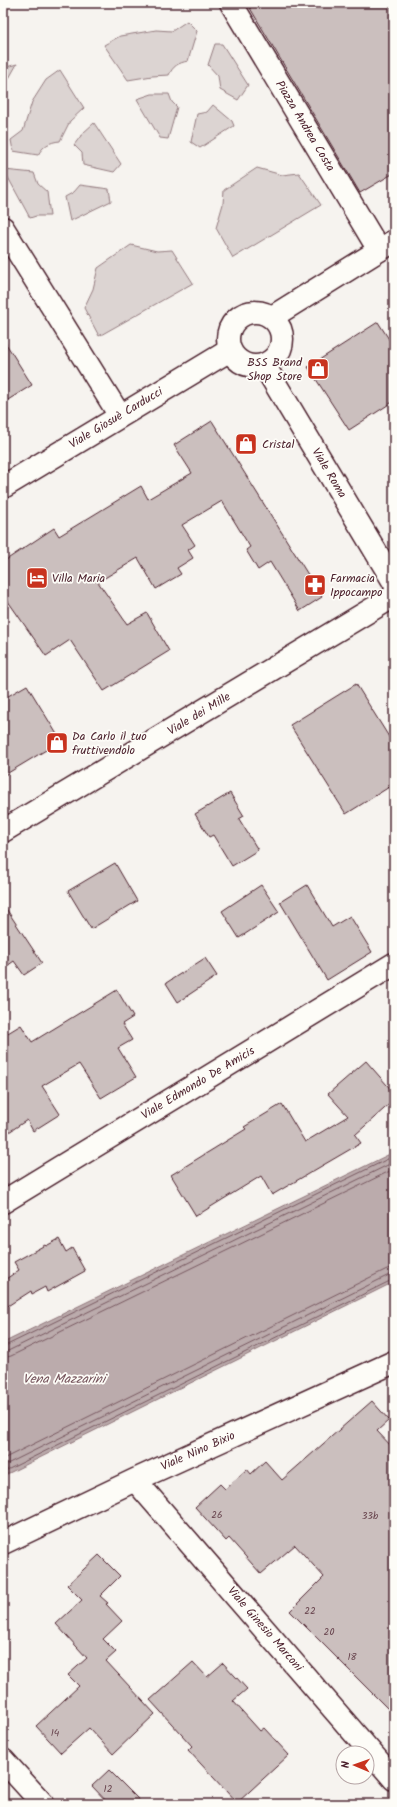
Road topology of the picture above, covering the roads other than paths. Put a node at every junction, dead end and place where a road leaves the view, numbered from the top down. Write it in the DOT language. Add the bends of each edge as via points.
graph roads {
  1 [pos="231,3"];
  2 [pos="3,228"];
  3 [pos="387,246"];
  4 [pos="272,317"];
  5 [pos="230,350"];
  6 [pos="264,365"];
  7 [pos="120,416"];
  8 [pos="3,487"];
  9 [pos="394,582"];
  10 [pos="394,596"];
  11 [pos="3,831"];
  12 [pos="394,964"];
  13 [pos="3,1202"];
  14 [pos="394,1362"];
  15 [pos="135,1480"];
  16 [pos="3,1543"];
  17 [pos="3,1760"];
  18 [pos="394,1779"];
  19 [pos="43,1804"];
  1 -- 3 [label="street, Piazza Andrea Costa"];
  2 -- 7 [label="street"];
  3 -- 4 [label="street"];
  4 -- 5 [label="street" via="264,312 255,311 238,317 228,332"];
  4 -- 6 [label="street" via="281,330 281,347 274,358"];
  5 -- 6 [label="street" via="234,356 248,365"];
  5 -- 7 [label="street, Viale Giosuè Carducci"];
  6 -- 9 [label="street, Viale Roma"];
  7 -- 8 [label="street, Viale Giosuè Carducci"];
  10 -- 11 [label="street, Viale dei Mille"];
  12 -- 13 [label="street, Viale Edmondo De Amicis"];
  14 -- 15 [label="street, Viale Nino Bixio"];
  15 -- 16 [label="street, Viale Nino Bixio"];
  15 -- 18 [label="street, Viale Ginesio Marconi"];
  17 -- 19 [label="street"];
}
